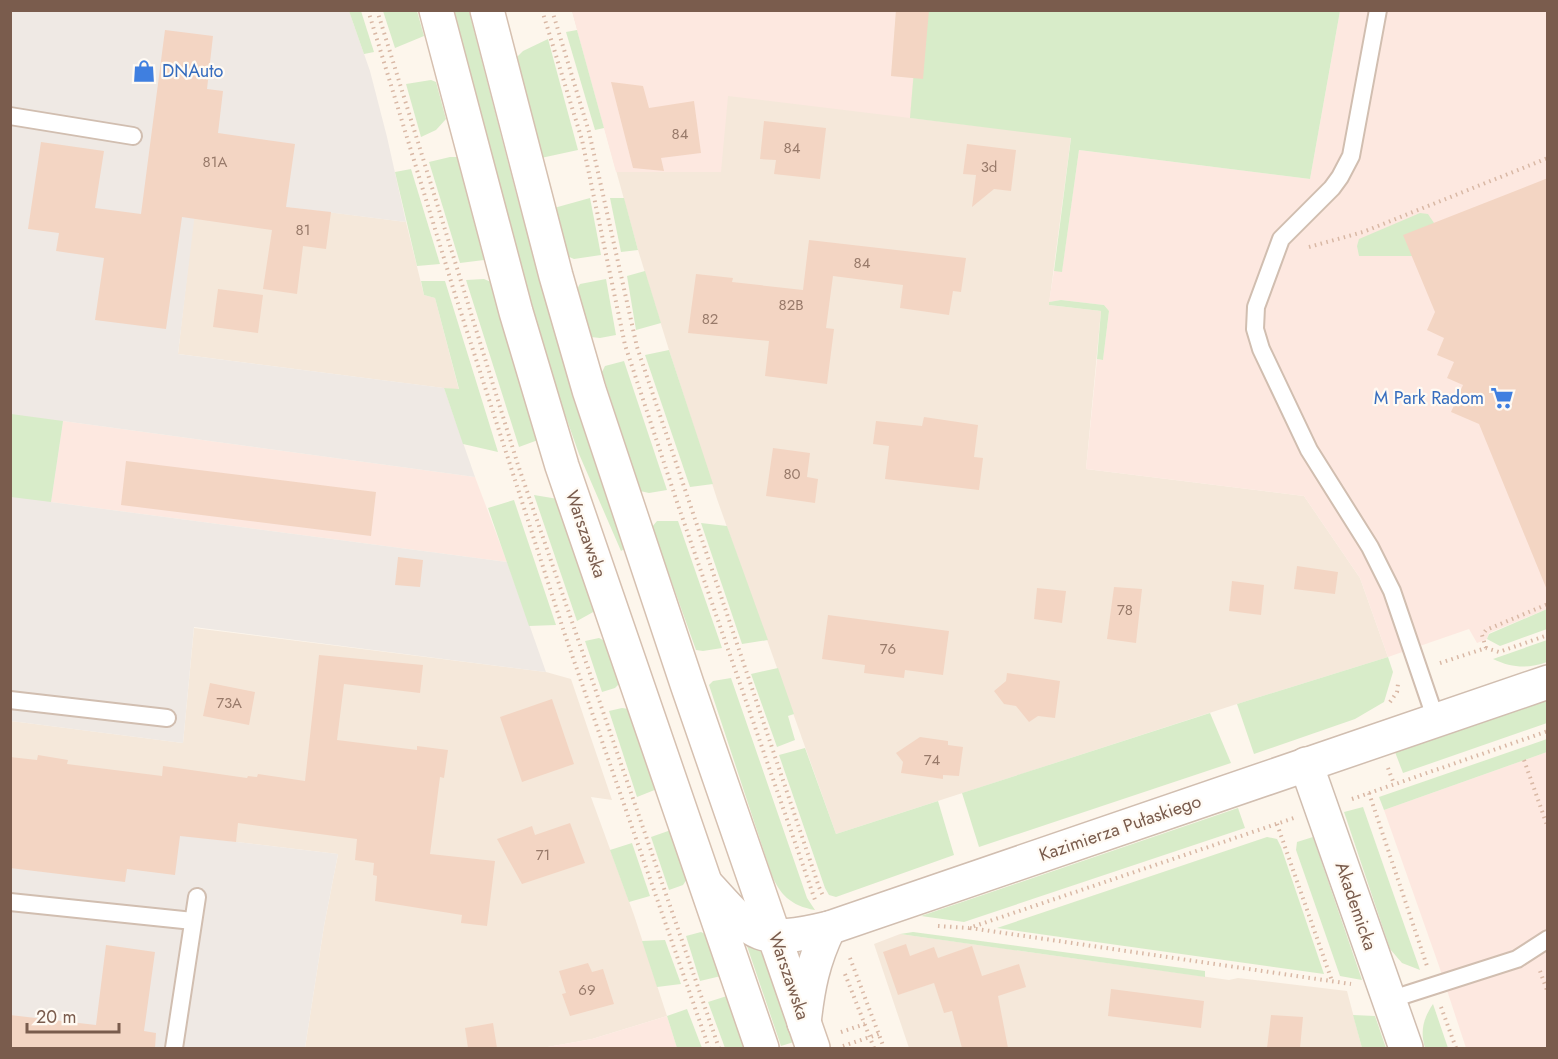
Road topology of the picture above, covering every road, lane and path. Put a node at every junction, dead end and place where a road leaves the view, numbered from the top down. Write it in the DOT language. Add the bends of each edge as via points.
graph roads {
  1 [pos="368,10"];
  2 [pos="378,10"];
  3 [pos="436,10"];
  4 [pos="487,10"];
  5 [pos="542,10"];
  6 [pos="552,10"];
  7 [pos="1378,10"];
  8 [pos="10,116"];
  9 [pos="133,136"];
  10 [pos="1548,158"];
  11 [pos="1303,248"];
  12 [pos="1548,604"];
  13 [pos="1548,634"];
  14 [pos="1486,648"];
  15 [pos="1436,652"];
  16 [pos="1548,682"];
  17 [pos="10,700"];
  18 [pos="167,718"];
  19 [pos="1436,720"];
  20 [pos="1548,731"];
  21 [pos="1524,760"];
  22 [pos="1306,764"];
  23 [pos="1369,793"];
  24 [pos="1321,809"];
  25 [pos="1278,824"];
  26 [pos="1548,828"];
  27 [pos="707,885"];
  28 [pos="197,897"];
  29 [pos="10,902"];
  30 [pos="193,921"];
  31 [pos="933,926"];
  32 [pos="834,927"];
  33 [pos="969,928"];
  34 [pos="775,937"];
  35 [pos="1548,939"];
  36 [pos="1332,981"];
  37 [pos="1434,986"];
  38 [pos="1387,994"];
  39 [pos="879,1034"];
  40 [pos="809,1036"];
  41 [pos="870,1037"];
  42 [pos="174,1048"];
  43 [pos="709,1048"];
  44 [pos="719,1048"];
  45 [pos="762,1048"];
  46 [pos="836,1048"];
  47 [pos="874,1048"];
  48 [pos="884,1048"];
  49 [pos="1406,1048"];
  50 [pos="1456,1048"];
  1 -- 43 [label="path" via="565,635"];
  2 -- 44 [label="path" via="518,465"];
  3 -- 27 [label="main road, Warszawska" via="516,312 562,466"];
  4 -- 34 [label="main road, Warszawska" via="589,390"];
  5 -- 32 [label="path" via="582,140 631,363 813,896"];
  6 -- 32 [label="path" via="589,132 636,347 819,888 832,904"];
  7 -- 19 [label="lane" via="1351,156 1332,188 1281,239 1256,308 1255,328 1298,428 1392,591"];
  8 -- 9 [label="lane"];
  10 -- 11 [label="path" via="1363,232"];
  12 -- 14 [label="path" via="1486,630 1482,636"];
  13 -- 14 [label="path" via="1499,652"];
  14 -- 15 [label="path" via="1439,663"];
  16 -- 19 [label="main road, Kazimierza Pułaskiego"];
  17 -- 18 [label="lane"];
  19 -- 22 [label="main road, Kazimierza Pułaskiego"];
  20 -- 23 [label="path"];
  21 -- 26 [label="path"];
  22 -- 24 [label="main road, Akademicka"];
  22 -- 32 [label="main road, Kazimierza Pułaskiego"];
  23 -- 24 [label="path"];
  23 -- 37 [label="path"];
  24 -- 25 [label="path"];
  24 -- 38 [label="main road, Akademicka"];
  25 -- 33 [label="path"];
  25 -- 36 [label="path"];
  27 -- 34 [label="main road, Kazimierza Pułaskiego" via="740,922 760,934"];
  27 -- 45 [label="main road, Warszawska"];
  28 -- 30 [label="lane"];
  29 -- 30 [label="lane"];
  30 -- 42 [label="lane"];
  31 -- 33 [label="path"];
  32 -- 34 [label="main road, Kazimierza Pułaskiego"];
  32 -- 39 [label="path" via="846,947"];
  32 -- 40 [label="main road" via="817,952 811,973"];
  32 -- 41 [label="path"];
  33 -- 36 [label="path"];
  34 -- 40 [label="main road, Warszawska"];
  35 -- 37 [label="lane" via="1517,959"];
  36 -- 38 [label="path"];
  37 -- 38 [label="lane"];
  37 -- 50 [label="path"];
  38 -- 49 [label="main road, Akademicka"];
  39 -- 41 [label="path"];
  39 -- 48 [label="path"];
  41 -- 46 [label="path"];
  41 -- 47 [label="path"];
}
